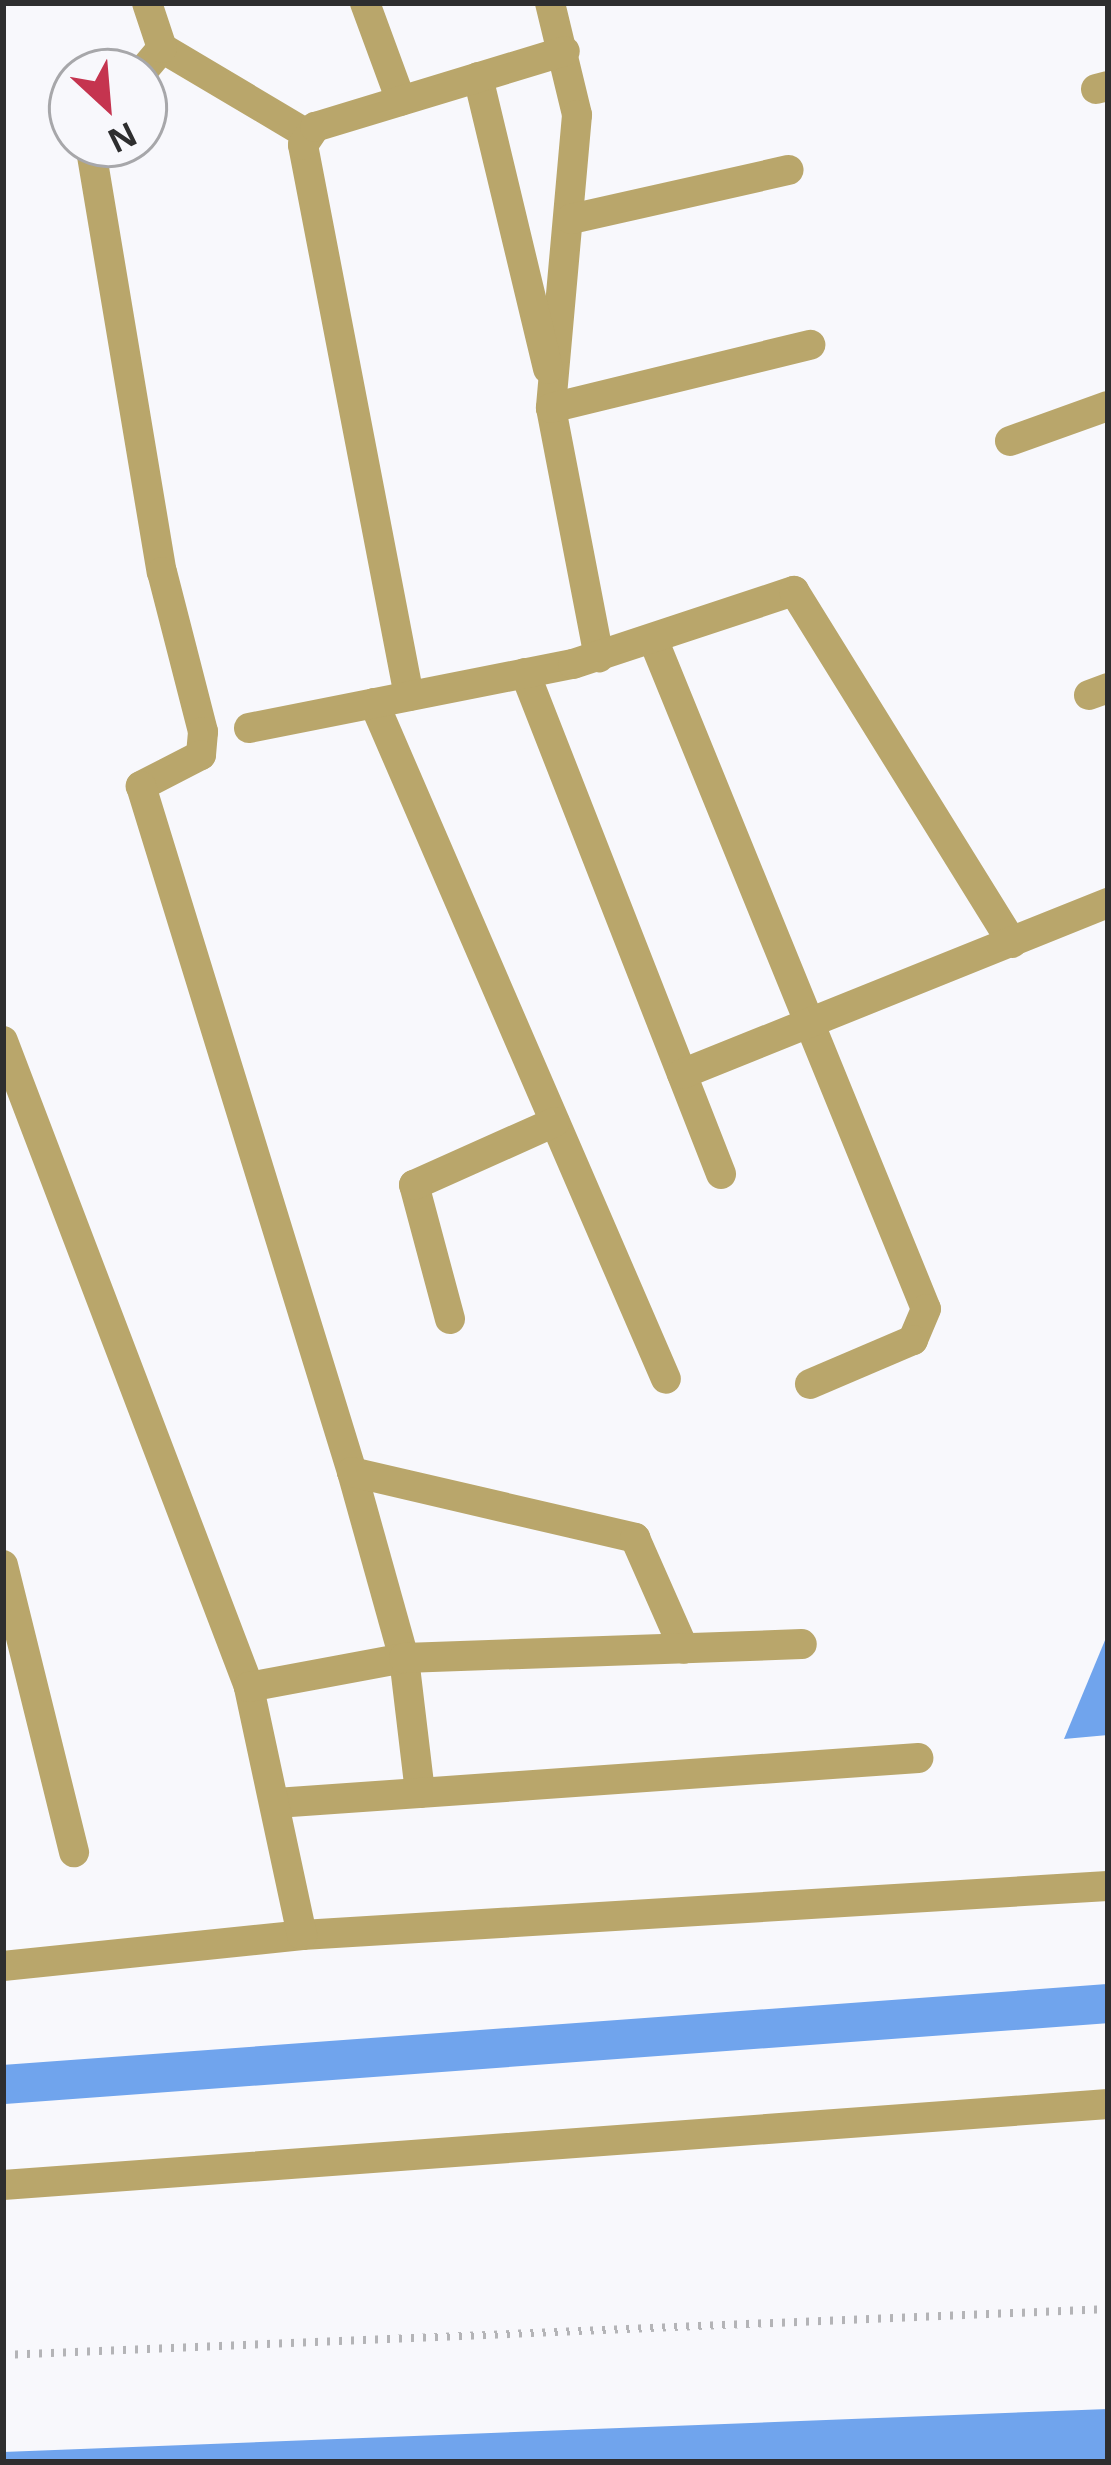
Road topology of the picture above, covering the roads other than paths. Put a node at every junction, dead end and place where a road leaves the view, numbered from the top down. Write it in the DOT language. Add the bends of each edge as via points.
graph roads {
  1 [pos="147,3"];
  2 [pos="365,3"];
  3 [pos="550,3"];
  4 [pos="162,47"];
  5 [pos="566,51"];
  6 [pos="478,77"];
  7 [pos="401,101"];
  8 [pos="307,134"];
  9 [pos="94,168"];
  10 [pos="789,170"];
  11 [pos="571,219"];
  12 [pos="810,345"];
  13 [pos="551,394"];
  14 [pos="1108,406"];
  15 [pos="1010,441"];
  16 [pos="653,639"];
  17 [pos="599,656"];
  18 [pos="525,673"];
  19 [pos="409,696"];
  20 [pos="374,703"];
  21 [pos="249,728"];
  22 [pos="1108,903"];
  23 [pos="1012,943"];
  24 [pos="808,1024"];
  25 [pos="3,1041"];
  26 [pos="682,1074"];
  27 [pos="555,1122"];
  28 [pos="721,1174"];
  29 [pos="450,1318"];
  30 [pos="666,1379"];
  31 [pos="810,1384"];
  32 [pos="352,1472"];
  33 [pos="3,1565"];
  34 [pos="802,1644"];
  35 [pos="684,1649"];
  36 [pos="404,1658"];
  37 [pos="249,1688"];
  38 [pos="918,1758"];
  39 [pos="420,1793"];
  40 [pos="276,1803"];
  41 [pos="74,1852"];
  42 [pos="1108,1886"];
  43 [pos="302,1935"];
  44 [pos="3,1966"];
  45 [pos="1108,2104"];
  46 [pos="3,2185"];
  1 -- 4 [label="street"];
  2 -- 7 [label="street"];
  3 -- 5 [label="street"];
  4 -- 8 [label="street"];
  5 -- 6 [label="street"];
  5 -- 11 [label="street" via="577,116"];
  6 -- 7 [label="street"];
  6 -- 13 [label="street"];
  7 -- 8 [label="street"];
  8 -- 19 [label="street"];
  9 -- 32 [label="street" via="162,572 203,732 201,755 141,785"];
  10 -- 11 [label="street"];
  11 -- 13 [label="street"];
  12 -- 13 [label="street"];
  13 -- 17 [label="street"];
  14 -- 15 [label="street"];
  16 -- 17 [label="street"];
  16 -- 23 [label="street" via="800,595"];
  16 -- 24 [label="street"];
  17 -- 18 [label="street"];
  18 -- 19 [label="street"];
  18 -- 26 [label="street"];
  19 -- 20 [label="street"];
  20 -- 21 [label="street"];
  20 -- 27 [label="street"];
  22 -- 23 [label="street"];
  23 -- 24 [label="street"];
  24 -- 26 [label="street"];
  24 -- 31 [label="street" via="927,1320 913,1340"];
  25 -- 37 [label="street"];
  26 -- 28 [label="street"];
  27 -- 29 [label="street" via="414,1186"];
  27 -- 30 [label="street"];
  32 -- 35 [label="street" via="635,1538"];
  32 -- 36 [label="street"];
  33 -- 41 [label="street"];
  34 -- 35 [label="street"];
  35 -- 36 [label="street"];
  36 -- 37 [label="street"];
  36 -- 39 [label="street"];
  37 -- 40 [label="street"];
  38 -- 39 [label="street"];
  39 -- 40 [label="street"];
  40 -- 43 [label="street"];
  42 -- 43 [label="street"];
  43 -- 44 [label="street"];
  45 -- 46 [label="street"];
}
